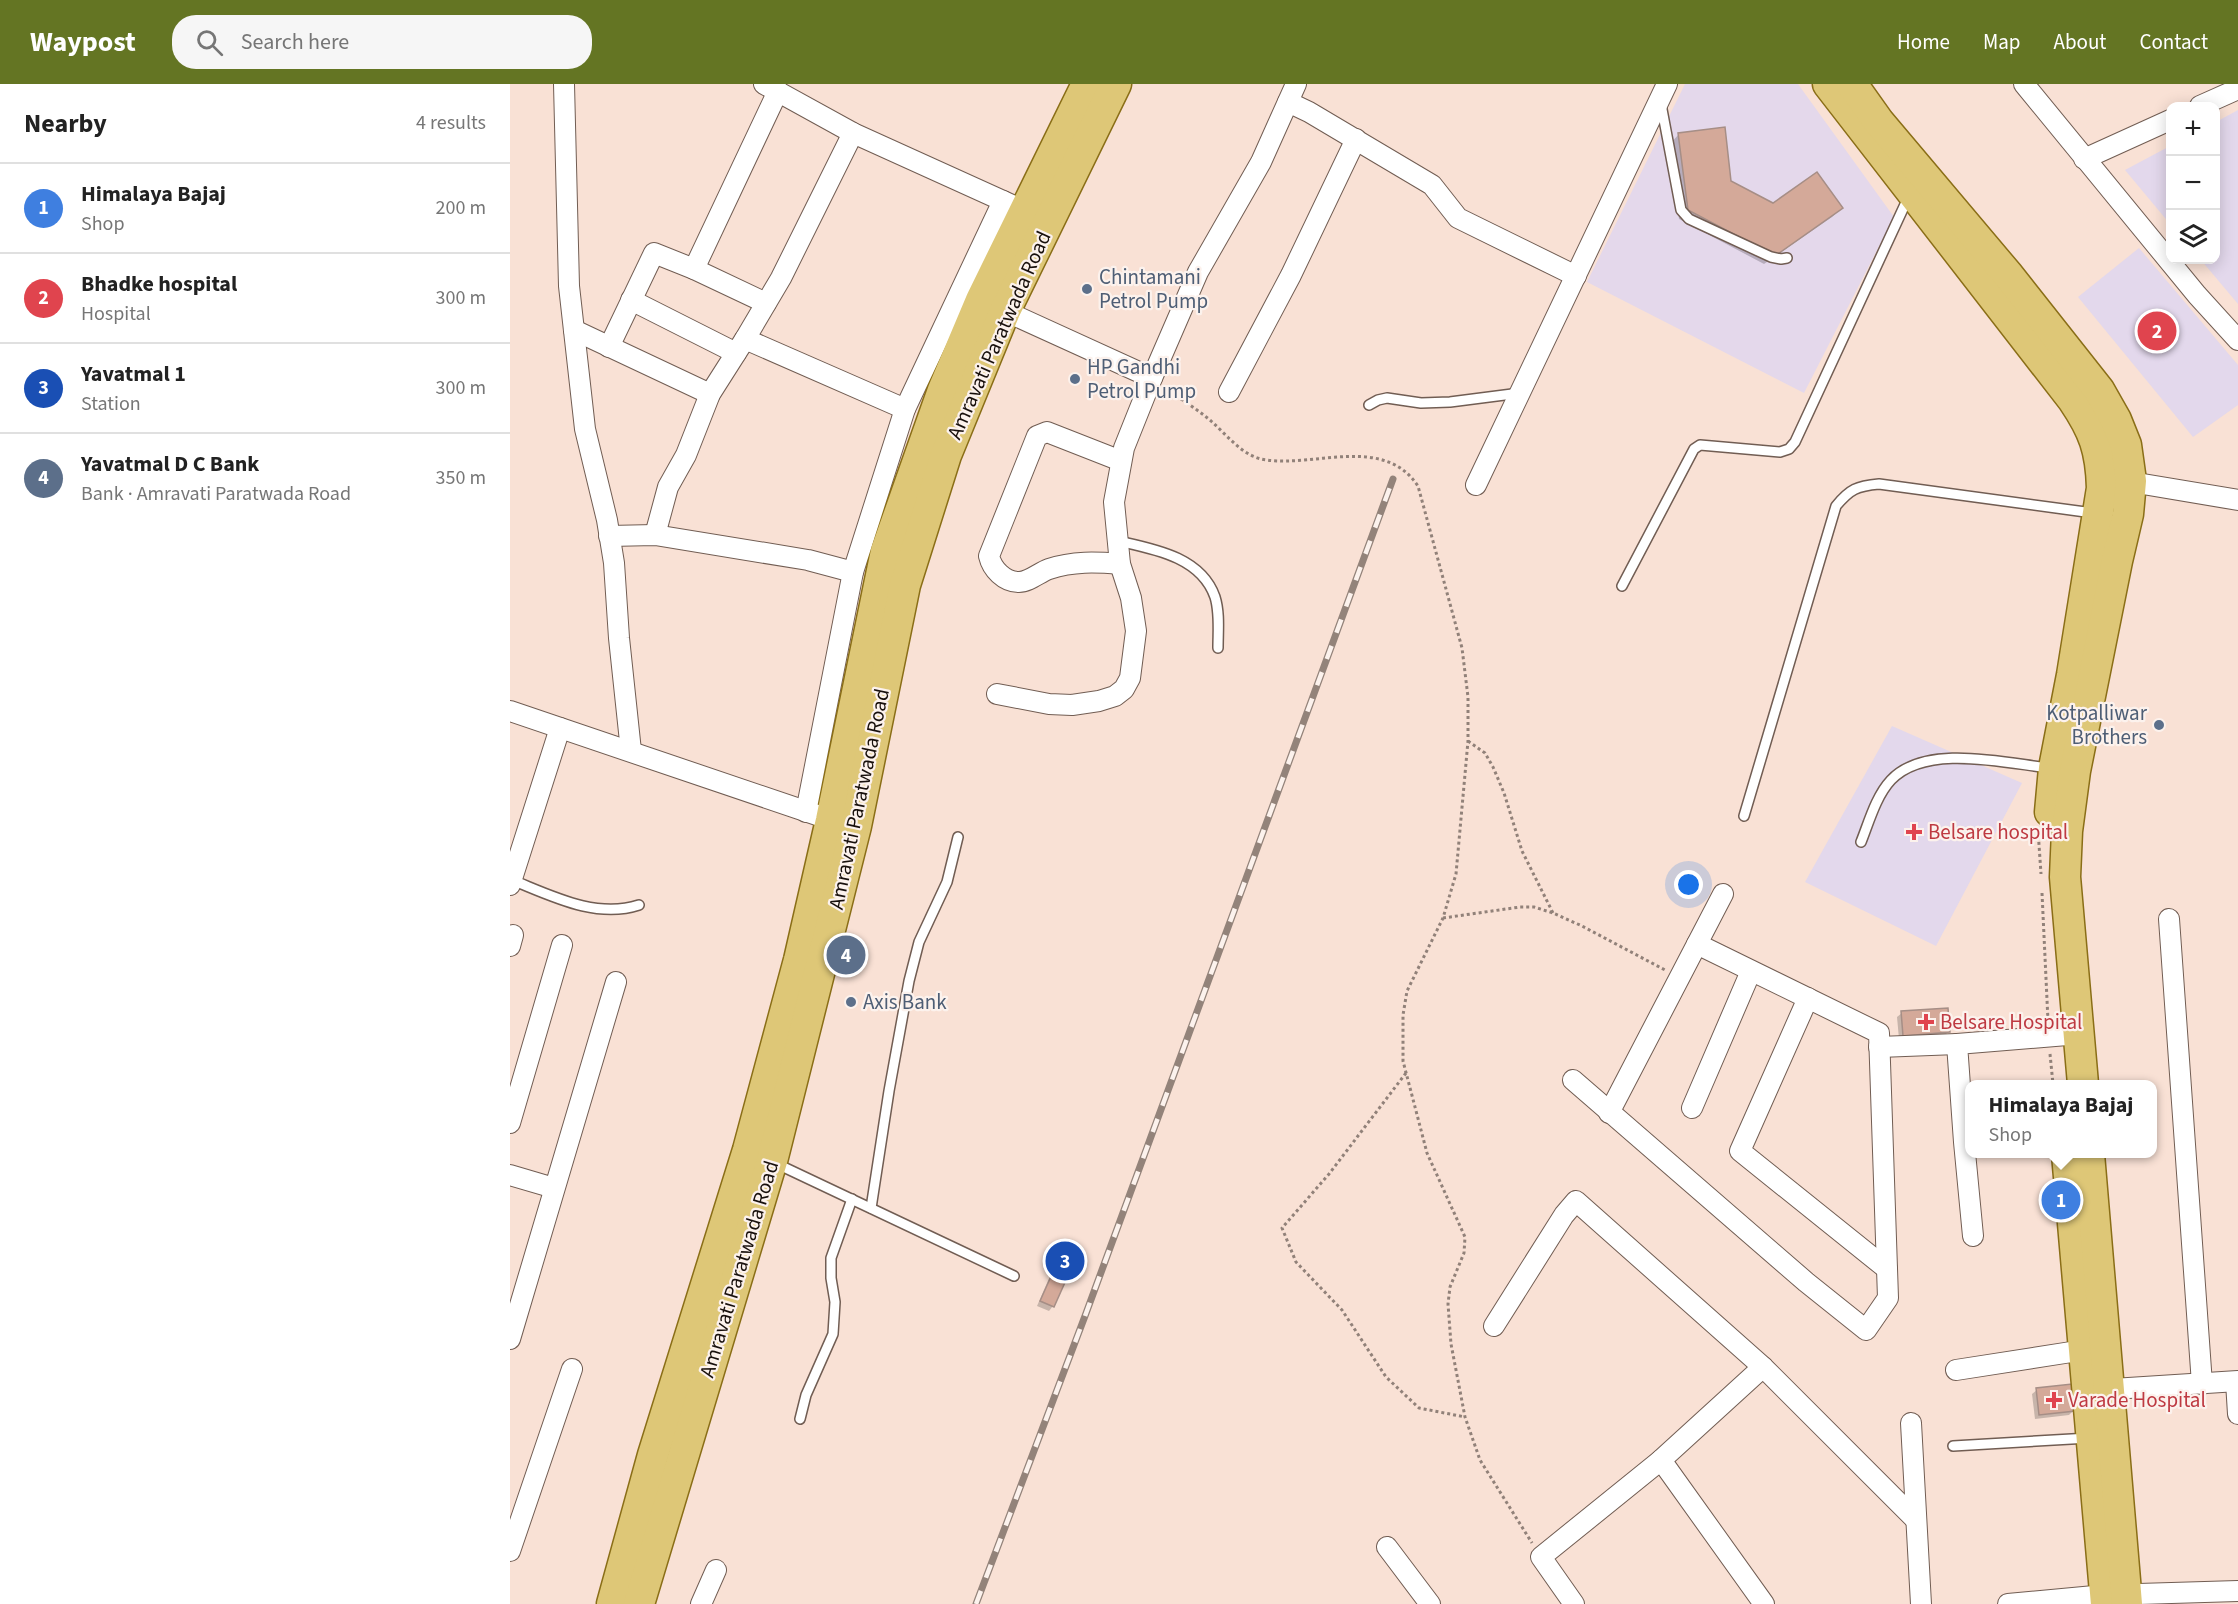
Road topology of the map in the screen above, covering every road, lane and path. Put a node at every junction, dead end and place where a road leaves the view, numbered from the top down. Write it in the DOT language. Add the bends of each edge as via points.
graph roads {
  1 [pos="564,84"];
  2 [pos="1087,84"];
  3 [pos="1116,84"];
  4 [pos="1296,84"];
  5 [pos="1828,84"];
  6 [pos="1852,84"];
  7 [pos="2024,84"];
  8 [pos="771,87"];
  9 [pos="2238,89"];
  10 [pos="1663,91"];
  11 [pos="1288,102"];
  12 [pos="2209,102"];
  13 [pos="2166,122"];
  14 [pos="853,133"];
  15 [pos="1356,139"];
  16 [pos="2084,159"];
  17 [pos="1916,182"];
  18 [pos="1025,211"];
  19 [pos="1786,258"];
  20 [pos="694,269"];
  21 [pos="1576,276"];
  22 [pos="631,300"];
  23 [pos="766,303"];
  24 [pos="993,305"];
  25 [pos="574,330"];
  26 [pos="2238,340"];
  27 [pos="741,346"];
  28 [pos="609,347"];
  29 [pos="1152,378"];
  30 [pos="1229,392"];
  31 [pos="1520,393"];
  32 [pos="710,394"];
  33 [pos="1369,405"];
  34 [pos="905,409"];
  35 [pos="1121,461"];
  36 [pos="2116,480"];
  37 [pos="1476,485"];
  38 [pos="2238,500"];
  39 [pos="2098,513"];
  40 [pos="655,535"];
  41 [pos="609,536"];
  42 [pos="1118,541"];
  43 [pos="1120,564"];
  44 [pos="853,572"];
  45 [pos="1622,586"];
  46 [pos="1218,648"];
  47 [pos="997,694"];
  48 [pos="510,711"];
  49 [pos="560,728"];
  50 [pos="1468,741"];
  51 [pos="631,751"];
  52 [pos="2065,770"];
  53 [pos="819,816"];
  54 [pos="1744,816"];
  55 [pos="2038,829"];
  56 [pos="958,837"];
  57 [pos="1861,842"];
  58 [pos="2041,876"];
  59 [pos="511,882"];
  60 [pos="2041,888"];
  61 [pos="1724,894"];
  62 [pos="639,905"];
  63 [pos="1553,913"];
  64 [pos="1443,918"];
  65 [pos="2169,919"];
  66 [pos="1697,944"];
  67 [pos="561,945"];
  68 [pos="1751,971"];
  69 [pos="1680,977"];
  70 [pos="616,982"];
  71 [pos="1808,998"];
  72 [pos="2062,1035"];
  73 [pos="1958,1044"];
  74 [pos="1879,1047"];
  75 [pos="1406,1073"];
  76 [pos="1573,1080"];
  77 [pos="2054,1080"];
  78 [pos="2062,1080"];
  79 [pos="2081,1080"];
  80 [pos="1692,1108"];
  81 [pos="1609,1113"];
  82 [pos="510,1123"];
  83 [pos="1965,1152"];
  84 [pos="760,1156"];
  85 [pos="1966,1158"];
  86 [pos="2067,1158"];
  87 [pos="2089,1158"];
  88 [pos="510,1175"];
  89 [pos="555,1188"];
  90 [pos="852,1199"];
  91 [pos="871,1208"];
  92 [pos="1973,1236"];
  93 [pos="1887,1269"];
  94 [pos="1014,1276"];
  95 [pos="1494,1326"];
  96 [pos="510,1335"];
  97 [pos="2084,1350"];
  98 [pos="1763,1367"];
  99 [pos="572,1369"];
  100 [pos="1956,1370"];
  101 [pos="2237,1382"];
  102 [pos="2202,1384"];
  103 [pos="2099,1390"];
  104 [pos="2238,1414"];
  105 [pos="1465,1417"];
  106 [pos="800,1419"];
  107 [pos="1911,1423"];
  108 [pos="2091,1438"];
  109 [pos="1953,1446"];
  110 [pos="1661,1460"];
  111 [pos="1916,1519"];
  112 [pos="1387,1547"];
  113 [pos="510,1551"];
  114 [pos="1541,1557"];
  115 [pos="716,1570"];
  116 [pos="2238,1591"];
  117 [pos="2116,1600"];
  118 [pos="612,1604"];
  119 [pos="639,1604"];
  120 [pos="701,1604"];
  121 [pos="1430,1604"];
  122 [pos="1574,1604"];
  123 [pos="1764,1604"];
  124 [pos="1921,1604"];
  125 [pos="2008,1604"];
  1 -- 25 [label="street" via="569,286"];
  2 -- 18 [label="main road, Amravati Paratwada Road"];
  3 -- 18 [label="main road, Amravati Paratwada Road"];
  4 -- 11 [label="street"];
  5 -- 17 [label="main road"];
  6 -- 17 [label="main road"];
  7 -- 16 [label="street"];
  8 -- 14 [label="street"];
  8 -- 20 [label="street" via="746,161"];
  9 -- 12 [label="street"];
  10 -- 19 [label="lane" via="1684,215 1771,257"];
  10 -- 21 [label="street"];
  11 -- 15 [label="street"];
  11 -- 29 [label="street" via="1261,162 1198,272"];
  13 -- 16 [label="street"];
  14 -- 18 [label="street"];
  14 -- 23 [label="street"];
  15 -- 21 [label="street" via="1431,185 1458,218"];
  15 -- 30 [label="street"];
  16 -- 26 [label="street"];
  17 -- 36 [label="main road" via="2073,400 2090,426 2102,467"];
  17 -- 45 [label="lane" via="1795,442 1780,452 1700,445 1694,449"];
  18 -- 24 [label="main road, Amravati Paratwada Road"];
  18 -- 34 [label="street"];
  20 -- 22 [label="street" via="654,253"];
  20 -- 23 [label="street"];
  21 -- 31 [label="street"];
  22 -- 27 [label="street"];
  22 -- 28 [label="street"];
  23 -- 27 [label="street"];
  24 -- 29 [label="street"];
  24 -- 53 [label="main road, Amravati Paratwada Road" via="943,390 886,551"];
  24 -- 84 [label="main road, Amravati Paratwada Road" via="904,585 856,826"];
  25 -- 28 [label="street"];
  25 -- 41 [label="street" via="585,429"];
  27 -- 32 [label="street"];
  27 -- 34 [label="street"];
  28 -- 32 [label="street"];
  29 -- 35 [label="street"];
  29 -- 50 [label="path" via="1254,457 1284,461 1366,456 1402,468 1412,476 1430,524 1461,648 1468,698"];
  31 -- 33 [label="lane" via="1450,402 1387,398"];
  31 -- 37 [label="street"];
  32 -- 40 [label="street" via="686,455 668,487"];
  34 -- 44 [label="street"];
  35 -- 42 [label="street" via="1114,502"];
  35 -- 43 [label="street" via="1041,433 989,556 996,571 1020,582 1070,564"];
  36 -- 38 [label="street"];
  36 -- 39 [label="main road"];
  36 -- 52 [label="main road" via="2128,514"];
  39 -- 52 [label="main road" via="2072,675"];
  39 -- 54 [label="lane" via="1879,484 1860,486 1846,494 1836,506"];
  40 -- 41 [label="street"];
  40 -- 44 [label="street" via="808,560"];
  41 -- 51 [label="street"];
  42 -- 43 [label="street"];
  42 -- 46 [label="lane" via="1164,552 1202,575 1214,596 1219,619"];
  43 -- 47 [label="street" via="1136,631 1130,678 1124,689 1115,696 1072,705"];
  44 -- 53 [label="street"];
  48 -- 49 [label="street"];
  49 -- 51 [label="street"];
  49 -- 59 [label="street"];
  50 -- 63 [label="path" via="1485,753 1493,767 1522,851"];
  50 -- 64 [label="path" via="1456,874"];
  51 -- 53 [label="street"];
  52 -- 57 [label="lane" via="1954,757 1911,767 1892,779 1880,796"];
  52 -- 72 [label="main road" via="2048,832 2047,897"];
  53 -- 84 [label="main road, Amravati Paratwada Road" via="799,960"];
  55 -- 58 [label="path"];
  56 -- 91 [label="lane" via="947,882 919,942 909,981"];
  59 -- 62 [label="lane" via="570,903 605,910"];
  60 -- 72 [label="path"];
  61 -- 66 [label="street"];
  63 -- 64 [label="path" via="1520,907"];
  63 -- 69 [label="path"];
  64 -- 75 [label="path" via="1407,991 1402,1040"];
  65 -- 102 [label="street"];
  66 -- 68 [label="street"];
  66 -- 69 [label="street"];
  67 -- 82 [label="street"];
  68 -- 71 [label="street"];
  68 -- 80 [label="street"];
  69 -- 81 [label="street"];
  70 -- 89 [label="street"];
  71 -- 74 [label="street" via="1879,1033"];
  71 -- 93 [label="street" via="1740,1151"];
  72 -- 73 [label="street"];
  72 -- 77 [label="path"];
  72 -- 78 [label="main road"];
  72 -- 79 [label="main road"];
  73 -- 74 [label="street"];
  73 -- 83 [label="street"];
  74 -- 93 [label="street"];
  75 -- 105 [label="path" via="1427,1153 1466,1237 1448,1304"];
  75 -- 105 [label="path" via="1282,1228 1296,1262 1342,1310 1386,1377 1419,1408"];
  76 -- 81 [label="street"];
  81 -- 93 [label="street" via="1866,1330 1888,1298"];
  84 -- 90 [label="lane"];
  84 -- 118 [label="main road, Amravati Paratwada Road" via="652,1458"];
  84 -- 119 [label="main road, Amravati Paratwada Road"];
  85 -- 92 [label="street"];
  86 -- 97 [label="main road"];
  87 -- 103 [label="main road"];
  88 -- 89 [label="street"];
  89 -- 96 [label="street"];
  90 -- 91 [label="lane"];
  90 -- 106 [label="lane" via="831,1258 833,1334 806,1395"];
  91 -- 94 [label="lane"];
  95 -- 98 [label="street" via="1576,1201"];
  97 -- 100 [label="street"];
  97 -- 103 [label="main road"];
  98 -- 110 [label="street"];
  98 -- 111 [label="street"];
  99 -- 113 [label="street"];
  101 -- 102 [label="street"];
  101 -- 104 [label="street"];
  102 -- 103 [label="street"];
  103 -- 108 [label="main road"];
  103 -- 117 [label="main road"];
  105 -- 114 [label="path" via="1480,1461"];
  107 -- 111 [label="street"];
  108 -- 109 [label="lane"];
  108 -- 117 [label="main road"];
  110 -- 114 [label="street"];
  110 -- 123 [label="street"];
  111 -- 124 [label="street"];
  112 -- 121 [label="street"];
  114 -- 122 [label="street"];
  115 -- 120 [label="street"];
  116 -- 117 [label="street"];
  117 -- 125 [label="street"];
}
